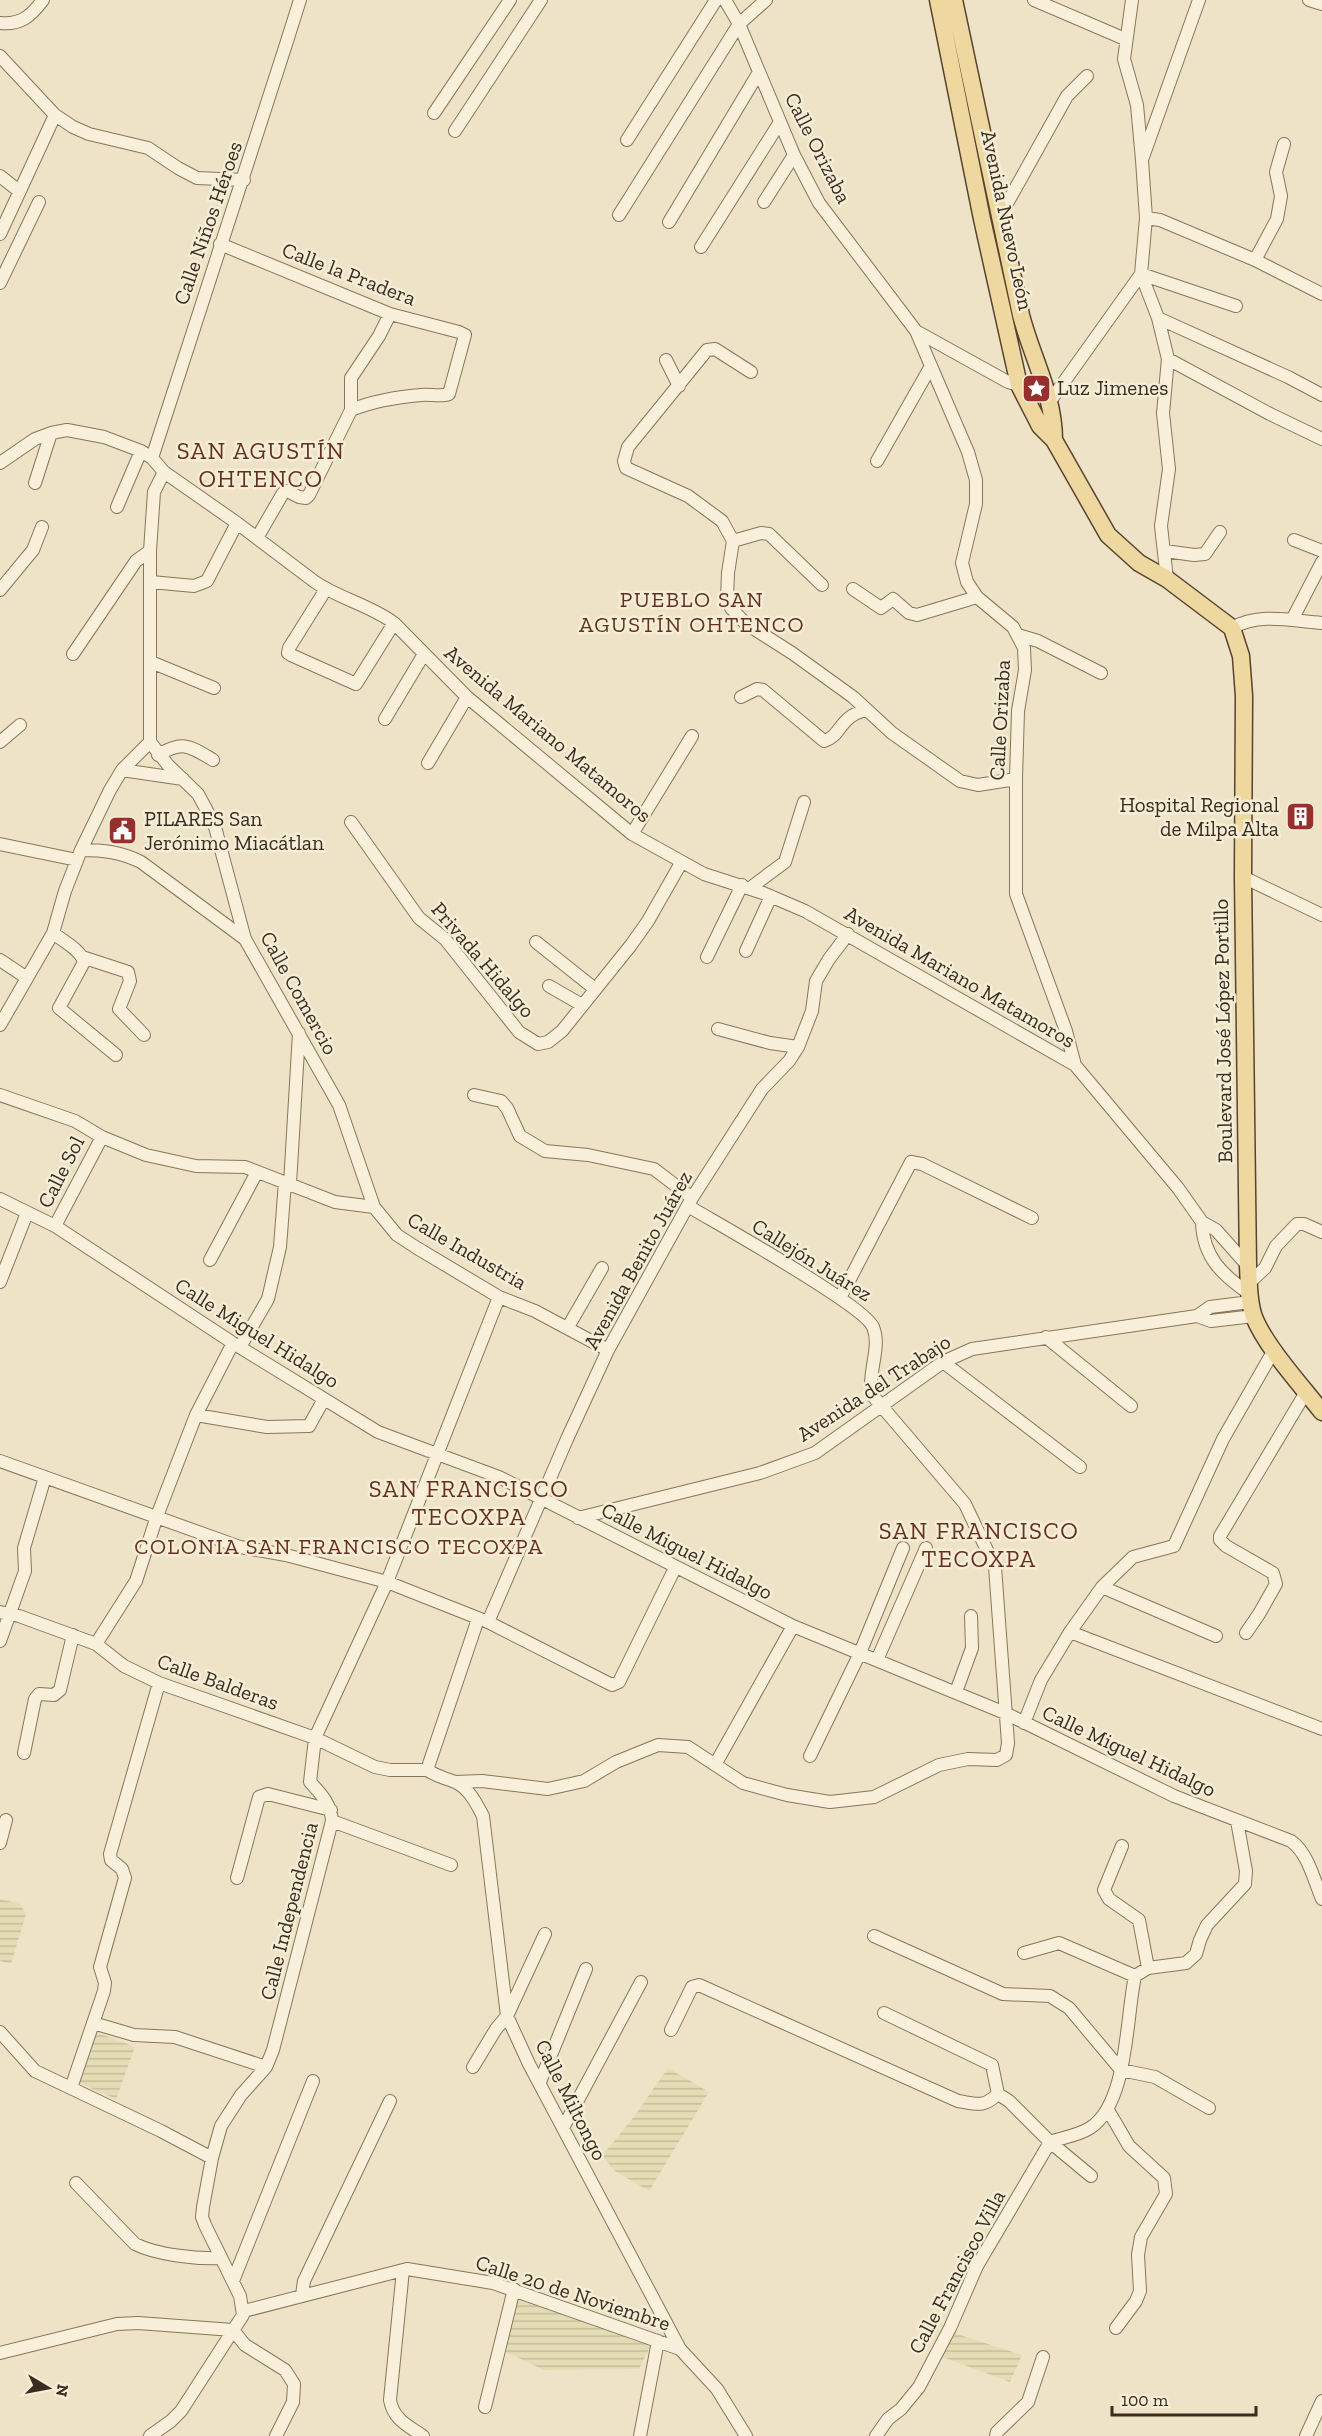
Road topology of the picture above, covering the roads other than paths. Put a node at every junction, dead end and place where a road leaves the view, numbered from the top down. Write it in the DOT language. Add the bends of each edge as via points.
graph roads {
  1 [pos="43,0"];
  2 [pos="300,0"];
  3 [pos="510,0"];
  4 [pos="541,0"];
  5 [pos="716,0"];
  6 [pos="725,0"];
  7 [pos="766,0"];
  8 [pos="1034,0"];
  9 [pos="1132,0"];
  10 [pos="1199,0"];
  11 [pos="1309,0"];
  12 [pos="1322,4"];
  13 [pos="947,6"];
  14 [pos="0,23"];
  15 [pos="739,24"];
  16 [pos="1125,39"];
  17 [pos="0,56"];
  18 [pos="759,72"];
  19 [pos="1087,76"];
  20 [pos="434,113"];
  21 [pos="55,115"];
  22 [pos="780,122"];
  23 [pos="455,131"];
  24 [pos="627,140"];
  25 [pos="1284,144"];
  26 [pos="794,155"];
  27 [pos="1142,160"];
  28 [pos="981,167"];
  29 [pos="0,176"];
  30 [pos="244,180"];
  31 [pos="19,191"];
  32 [pos="39,202"];
  33 [pos="764,202"];
  34 [pos="619,215"];
  35 [pos="1000,216"];
  36 [pos="1146,218"];
  37 [pos="669,222"];
  38 [pos="0,234"];
  39 [pos="220,244"];
  40 [pos="701,247"];
  41 [pos="1255,260"];
  42 [pos="1141,274"];
  43 [pos="0,283"];
  44 [pos="1322,294"];
  45 [pos="1236,306"];
  46 [pos="390,314"];
  47 [pos="1158,318"];
  48 [pos="916,331"];
  49 [pos="1168,359"];
  50 [pos="666,360"];
  51 [pos="931,366"];
  52 [pos="751,372"];
  53 [pos="1043,378"];
  54 [pos="1019,385"];
  55 [pos="679,386"];
  56 [pos="1322,395"];
  57 [pos="1051,400"];
  58 [pos="1030,408"];
  59 [pos="351,410"];
  60 [pos="51,433"];
  61 [pos="1322,439"];
  62 [pos="1054,440"];
  63 [pos="146,454"];
  64 [pos="877,461"];
  65 [pos="0,463"];
  66 [pos="164,472"];
  67 [pos="35,483"];
  68 [pos="117,507"];
  69 [pos="237,523"];
  70 [pos="42,527"];
  71 [pos="1220,532"];
  72 [pos="257,538"];
  73 [pos="1294,540"];
  74 [pos="733,541"];
  75 [pos="1165,550"];
  76 [pos="150,551"];
  77 [pos="1322,551"];
  78 [pos="1322,562"];
  79 [pos="1167,579"];
  80 [pos="151,582"];
  81 [pos="822,585"];
  82 [pos="326,589"];
  83 [pos="853,589"];
  84 [pos="0,590"];
  85 [pos="977,597"];
  86 [pos="1293,618"];
  87 [pos="394,622"];
  88 [pos="1322,622"];
  89 [pos="1232,628"];
  90 [pos="1018,635"];
  91 [pos="73,654"];
  92 [pos="424,654"];
  93 [pos="151,662"];
  94 [pos="1101,673"];
  95 [pos="213,688"];
  96 [pos="467,696"];
  97 [pos="741,697"];
  98 [pos="866,710"];
  99 [pos="385,719"];
  100 [pos="20,725"];
  101 [pos="692,736"];
  102 [pos="0,742"];
  103 [pos="150,742"];
  104 [pos="158,755"];
  105 [pos="213,760"];
  106 [pos="428,763"];
  107 [pos="122,770"];
  108 [pos="183,778"];
  109 [pos="1016,779"];
  110 [pos="804,802"];
  111 [pos="351,822"];
  112 [pos="632,834"];
  113 [pos="0,844"];
  114 [pos="79,855"];
  115 [pos="681,863"];
  116 [pos="1243,877"];
  117 [pos="746,886"];
  118 [pos="771,896"];
  119 [pos="1322,915"];
  120 [pos="53,933"];
  121 [pos="848,934"];
  122 [pos="245,939"];
  123 [pos="536,942"];
  124 [pos="746,951"];
  125 [pos="82,957"];
  126 [pos="707,957"];
  127 [pos="0,960"];
  128 [pos="27,978"];
  129 [pos="549,986"];
  130 [pos="595,989"];
  131 [pos="582,1005"];
  132 [pos="4,1007"];
  133 [pos="0,1025"];
  134 [pos="718,1029"];
  135 [pos="299,1033"];
  136 [pos="144,1035"];
  137 [pos="798,1047"];
  138 [pos="116,1055"];
  139 [pos="1075,1065"];
  140 [pos="0,1095"];
  141 [pos="474,1095"];
  142 [pos="102,1137"];
  143 [pos="257,1172"];
  144 [pos="287,1183"];
  145 [pos="0,1199"];
  146 [pos="690,1202"];
  147 [pos="374,1208"];
  148 [pos="27,1213"];
  149 [pos="1032,1218"];
  150 [pos="1202,1222"];
  151 [pos="55,1226"];
  152 [pos="1322,1232"];
  153 [pos="210,1260"];
  154 [pos="1248,1266"];
  155 [pos="602,1268"];
  156 [pos="0,1282"];
  157 [pos="499,1297"];
  158 [pos="840,1298"];
  159 [pos="1251,1299"];
  160 [pos="568,1327"];
  161 [pos="1046,1337"];
  162 [pos="237,1345"];
  163 [pos="608,1350"];
  164 [pos="1274,1350"];
  165 [pos="943,1362"];
  166 [pos="1306,1392"];
  167 [pos="324,1399"];
  168 [pos="880,1406"];
  169 [pos="1131,1406"];
  170 [pos="1322,1412"];
  171 [pos="196,1415"];
  172 [pos="436,1454"];
  173 [pos="0,1461"];
  174 [pos="1080,1467"];
  175 [pos="45,1477"];
  176 [pos="540,1499"];
  177 [pos="157,1516"];
  178 [pos="578,1518"];
  179 [pos="903,1548"];
  180 [pos="926,1548"];
  181 [pos="675,1568"];
  182 [pos="387,1582"];
  183 [pos="1102,1587"];
  184 [pos="4,1614"];
  185 [pos="971,1616"];
  186 [pos="483,1620"];
  187 [pos="793,1626"];
  188 [pos="1070,1632"];
  189 [pos="1245,1633"];
  190 [pos="73,1635"];
  191 [pos="1216,1636"];
  192 [pos="0,1641"];
  193 [pos="96,1644"];
  194 [pos="860,1653"];
  195 [pos="877,1660"];
  196 [pos="159,1683"];
  197 [pos="956,1692"];
  198 [pos="1005,1713"];
  199 [pos="1024,1722"];
  200 [pos="1322,1729"];
  201 [pos="315,1738"];
  202 [pos="24,1752"];
  203 [pos="810,1756"];
  204 [pos="716,1763"];
  205 [pos="427,1770"];
  206 [pos="455,1782"];
  207 [pos="332,1816"];
  208 [pos="6,1820"];
  209 [pos="1237,1821"];
  210 [pos="0,1843"];
  211 [pos="1122,1846"];
  212 [pos="451,1865"];
  213 [pos="237,1878"];
  214 [pos="1322,1899"];
  215 [pos="545,1934"];
  216 [pos="873,1936"];
  217 [pos="1024,1953"];
  218 [pos="1148,1968"];
  219 [pos="586,1969"];
  220 [pos="1135,1976"];
  221 [pos="641,1982"];
  222 [pos="884,2013"];
  223 [pos="507,2016"];
  224 [pos="93,2023"];
  225 [pos="671,2030"];
  226 [pos="0,2032"];
  227 [pos="266,2067"];
  228 [pos="473,2067"];
  229 [pos="1121,2070"];
  230 [pos="313,2081"];
  231 [pos="540,2082"];
  232 [pos="71,2088"];
  233 [pos="998,2094"];
  234 [pos="390,2101"];
  235 [pos="1209,2108"];
  236 [pos="1108,2110"];
  237 [pos="563,2128"];
  238 [pos="1050,2142"];
  239 [pos="212,2158"];
  240 [pos="1091,2176"];
  241 [pos="76,2183"];
  242 [pos="220,2258"];
  243 [pos="403,2270"];
  244 [pos="233,2281"];
  245 [pos="514,2289"];
  246 [pos="302,2295"];
  247 [pos="244,2311"];
  248 [pos="1116,2328"];
  249 [pos="233,2330"];
  250 [pos="658,2342"];
  251 [pos="680,2349"];
  252 [pos="0,2353"];
  253 [pos="1043,2358"];
  254 [pos="1322,2401"];
  255 [pos="485,2407"];
  256 [pos="150,2436"];
  257 [pos="276,2436"];
  258 [pos="423,2436"];
  259 [pos="640,2436"];
  260 [pos="746,2436"];
  261 [pos="876,2436"];
  262 [pos="996,2436"];
  263 [pos="1306,2436"];
  1 -- 14 [label="street" via="22,21"];
  2 -- 30 [label="street, Calle Niños Héroes"];
  3 -- 20 [label="street"];
  4 -- 23 [label="street"];
  5 -- 24 [label="street"];
  6 -- 15 [label="street, Calle Orizaba"];
  7 -- 15 [label="street"];
  8 -- 16 [label="street"];
  9 -- 16 [label="street"];
  10 -- 27 [label="street"];
  11 -- 12 [label="street"];
  13 -- 28 [label="main road, Avenida Nuevo León"];
  15 -- 18 [label="street, Calle Orizaba"];
  15 -- 34 [label="street"];
  16 -- 27 [label="street" via="1124,59 1137,105"];
  17 -- 21 [label="street"];
  18 -- 22 [label="street, Calle Orizaba"];
  18 -- 37 [label="street"];
  19 -- 35 [label="street" via="1067,96"];
  21 -- 30 [label="street" via="89,134 148,148 197,178"];
  21 -- 31 [label="street"];
  22 -- 26 [label="street, Calle Orizaba"];
  22 -- 40 [label="street"];
  25 -- 41 [label="street" via="1276,172 1281,196 1277,219"];
  26 -- 33 [label="street"];
  26 -- 48 [label="street, Calle Orizaba" via="819,203"];
  27 -- 36 [label="street"];
  28 -- 35 [label="main road, Avenida Nuevo León"];
  28 -- 54 [label="main road, Avenida Nuevo León" via="982,219"];
  29 -- 31 [label="street"];
  30 -- 39 [label="street, Calle Niños Héroes"];
  31 -- 38 [label="street"];
  32 -- 43 [label="street"];
  35 -- 53 [label="main road, Avenida Nuevo León" via="1028,340"];
  36 -- 41 [label="street" via="1160,220"];
  36 -- 42 [label="street"];
  39 -- 46 [label="street, Calle la Pradera"];
  39 -- 63 [label="street, Calle Niños Héroes"];
  41 -- 44 [label="street"];
  42 -- 45 [label="street"];
  42 -- 47 [label="street"];
  42 -- 57 [label="street"];
  46 -- 59 [label="street" via="351,378"];
  46 -- 59 [label="street, Calle la Pradera" via="465,335 449,394 371,402"];
  47 -- 49 [label="street"];
  47 -- 56 [label="street"];
  48 -- 51 [label="street, Calle Orizaba"];
  48 -- 54 [label="street, Calle Orizaba"];
  49 -- 61 [label="street"];
  49 -- 75 [label="street" via="1163,413 1168,469 1161,526"];
  50 -- 55 [label="street"];
  51 -- 64 [label="street"];
  51 -- 85 [label="street, Calle Orizaba" via="976,480 976,504 962,563 967,582"];
  52 -- 55 [label="street" via="710,349"];
  53 -- 54 [label="main road" via="1028,374"];
  53 -- 57 [label="main road, Avenida Nuevo León"];
  54 -- 58 [label="main road, Avenida Nuevo León"];
  55 -- 74 [label="street" via="628,447 626,468 688,496 722,521"];
  57 -- 58 [label="main road" via="1044,408"];
  57 -- 62 [label="main road, Avenida Nuevo León"];
  58 -- 62 [label="main road, Avenida Nuevo León"];
  59 -- 72 [label="street" via="309,495 306,498 283,493"];
  60 -- 63 [label="street" via="87,432"];
  60 -- 65 [label="street" via="14,451"];
  60 -- 67 [label="street"];
  62 -- 79 [label="main road, Avenida Nuevo León" via="1108,535 1139,563"];
  63 -- 66 [label="street, Avenida Mariano Matamoros"];
  63 -- 68 [label="street, Calle Niños Héroes"];
  66 -- 69 [label="street, Avenida Mariano Matamoros"];
  66 -- 76 [label="street" via="154,492"];
  69 -- 72 [label="street, Avenida Mariano Matamoros"];
  69 -- 80 [label="street" via="207,581 194,586"];
  70 -- 84 [label="street" via="33,550"];
  71 -- 75 [label="street" via="1205,554"];
  72 -- 82 [label="street, Avenida Mariano Matamoros"];
  73 -- 77 [label="street"];
  74 -- 81 [label="street" via="769,534"];
  74 -- 98 [label="street" via="727,598 731,608 745,623 845,691"];
  75 -- 79 [label="street"];
  76 -- 80 [label="street"];
  76 -- 91 [label="street" via="135,561"];
  78 -- 86 [label="street"];
  79 -- 89 [label="main road, Avenida Nuevo León"];
  80 -- 93 [label="street"];
  82 -- 87 [label="street, Avenida Mariano Matamoros"];
  82 -- 87 [label="street" via="288,653 354,683"];
  83 -- 85 [label="street" via="881,608 893,599 917,615"];
  85 -- 90 [label="street, Calle Orizaba"];
  86 -- 88 [label="street"];
  86 -- 89 [label="street" via="1241,622"];
  87 -- 92 [label="street, Avenida Mariano Matamoros"];
  89 -- 116 [label="main road, Boulevard José López Portillo" via="1240,656 1244,696"];
  90 -- 94 [label="street"];
  90 -- 109 [label="street, Calle Orizaba" via="1025,659 1018,711"];
  92 -- 96 [label="street, Avenida Mariano Matamoros"];
  92 -- 99 [label="street"];
  93 -- 95 [label="street"];
  93 -- 103 [label="street"];
  96 -- 106 [label="street"];
  96 -- 112 [label="street, Avenida Mariano Matamoros"];
  97 -- 98 [label="street" via="763,690 824,741 831,739 846,718"];
  98 -- 109 [label="street" via="960,781 978,784"];
  100 -- 102 [label="street"];
  101 -- 112 [label="street"];
  103 -- 104 [label="street, Calle Comercio"];
  103 -- 107 [label="street"];
  104 -- 105 [label="street" via="183,745"];
  104 -- 108 [label="street, Calle Comercio"];
  107 -- 108 [label="street"];
  107 -- 114 [label="street"];
  108 -- 122 [label="street, Calle Comercio" via="198,794 215,827"];
  109 -- 139 [label="street, Calle Orizaba" via="1016,894"];
  110 -- 117 [label="street" via="785,862"];
  111 -- 131 [label="street, Privada Hidalgo" via="419,918 445,939 529,1040 538,1044 548,1042"];
  112 -- 115 [label="street, Avenida Mariano Matamoros"];
  113 -- 114 [label="street"];
  114 -- 120 [label="street"];
  114 -- 122 [label="street" via="110,851 141,862"];
  115 -- 117 [label="street, Avenida Mariano Matamoros"];
  115 -- 130 [label="street, Privada Hidalgo" via="637,938"];
  116 -- 119 [label="street"];
  116 -- 154 [label="main road, Boulevard José López Portillo"];
  117 -- 118 [label="street, Avenida Mariano Matamoros"];
  117 -- 126 [label="street"];
  118 -- 121 [label="street, Avenida Mariano Matamoros"];
  118 -- 124 [label="street"];
  120 -- 125 [label="street"];
  120 -- 128 [label="street"];
  121 -- 137 [label="street, Avenida Benito Juárez" via="816,981 812,1011"];
  121 -- 139 [label="street, Avenida Mariano Matamoros"];
  122 -- 135 [label="street, Calle Comercio"];
  123 -- 130 [label="street"];
  125 -- 136 [label="street" via="129,972 130,981 119,1009"];
  125 -- 138 [label="street" via="81,968 59,1008"];
  127 -- 128 [label="street"];
  128 -- 132 [label="street"];
  129 -- 131 [label="street"];
  130 -- 131 [label="street, Privada Hidalgo"];
  132 -- 133 [label="street"];
  134 -- 137 [label="street"];
  135 -- 144 [label="street"];
  135 -- 147 [label="street, Calle Comercio" via="339,1105"];
  137 -- 146 [label="street, Avenida Benito Juárez" via="762,1089"];
  139 -- 150 [label="street, Avenida Mariano Matamoros"];
  140 -- 142 [label="street" via="75,1121"];
  141 -- 146 [label="street, Callejón Juárez" via="501,1101 520,1136 545,1151 588,1155 654,1169"];
  142 -- 143 [label="street" via="182,1164 232,1166"];
  142 -- 151 [label="street, Calle Sol"];
  143 -- 144 [label="street"];
  143 -- 153 [label="street"];
  144 -- 147 [label="street" via="335,1202"];
  144 -- 162 [label="street" via="280,1247 268,1299"];
  145 -- 148 [label="street, Calle Miguel Hidalgo"];
  146 -- 158 [label="street, Callejón Juárez"];
  146 -- 163 [label="street, Avenida Benito Juárez"];
  147 -- 157 [label="street, Calle Industria" via="397,1234"];
  148 -- 151 [label="street, Calle Miguel Hidalgo"];
  148 -- 156 [label="street, Calle Sol"];
  149 -- 158 [label="street" via="911,1162"];
  150 -- 154 [label="street, Avenida Mariano Matamoros" via="1216,1230"];
  150 -- 159 [label="street, Avenida Mariano Matamoros" via="1202,1236 1214,1263"];
  151 -- 162 [label="street, Calle Miguel Hidalgo"];
  152 -- 159 [label="street" via="1297,1224 1276,1246"];
  154 -- 159 [label="main road, Boulevard José López Portillo"];
  155 -- 160 [label="street"];
  157 -- 160 [label="street, Calle Industria"];
  157 -- 172 [label="street, Calle Independencia"];
  158 -- 168 [label="street, Callejón Juárez" via="868,1317 874,1329 871,1391"];
  159 -- 161 [label="street, Avenida del Trabajo" via="1210,1307 1197,1316"];
  159 -- 164 [label="main road, Boulevard José López Portillo" via="1263,1335"];
  160 -- 163 [label="street, Calle Industria"];
  161 -- 165 [label="street, Avenida del Trabajo" via="972,1349"];
  161 -- 169 [label="street"];
  162 -- 167 [label="street, Calle Miguel Hidalgo"];
  162 -- 171 [label="street"];
  163 -- 176 [label="street, Avenida Benito Juárez"];
  164 -- 166 [label="main road, Boulevard José López Portillo"];
  164 -- 183 [label="street" via="1223,1439 1174,1545 1133,1557"];
  165 -- 168 [label="street, Avenida del Trabajo"];
  165 -- 174 [label="street"];
  166 -- 170 [label="main road, Boulevard José López Portillo"];
  166 -- 189 [label="street" via="1220,1536 1226,1546 1273,1573 1276,1584"];
  167 -- 171 [label="street" via="309,1426 267,1427"];
  167 -- 172 [label="street, Calle Miguel Hidalgo" via="378,1432"];
  168 -- 178 [label="street, Avenida del Trabajo" via="815,1453 760,1473"];
  168 -- 198 [label="street" via="965,1504 995,1567"];
  171 -- 177 [label="street"];
  172 -- 176 [label="street, Calle Miguel Hidalgo"];
  172 -- 182 [label="street, Calle Independencia"];
  173 -- 175 [label="street"];
  175 -- 177 [label="street"];
  175 -- 184 [label="street" via="24,1548 25,1571"];
  176 -- 178 [label="street, Calle Miguel Hidalgo"];
  176 -- 186 [label="street, Avenida Benito Juárez"];
  177 -- 182 [label="street" via="240,1547"];
  177 -- 193 [label="street" via="136,1581"];
  178 -- 181 [label="street, Calle Miguel Hidalgo"];
  179 -- 194 [label="street"];
  180 -- 195 [label="street"];
  181 -- 186 [label="street" via="619,1682 612,1685"];
  181 -- 187 [label="street, Calle Miguel Hidalgo"];
  182 -- 186 [label="street"];
  182 -- 201 [label="street, Calle Independencia"];
  183 -- 188 [label="street"];
  183 -- 191 [label="street"];
  184 -- 190 [label="street, Calle Balderas"];
  184 -- 192 [label="street"];
  185 -- 197 [label="street" via="972,1648"];
  186 -- 205 [label="street, Avenida Benito Juárez"];
  187 -- 194 [label="street, Calle Miguel Hidalgo"];
  187 -- 204 [label="street"];
  188 -- 199 [label="street" via="1041,1680"];
  188 -- 200 [label="street"];
  190 -- 193 [label="street, Calle Balderas"];
  190 -- 202 [label="street" via="60,1690 54,1695 39,1694 35,1699"];
  193 -- 196 [label="street, Calle Balderas" via="124,1666"];
  194 -- 195 [label="street, Calle Miguel Hidalgo"];
  194 -- 203 [label="street"];
  195 -- 197 [label="street, Calle Miguel Hidalgo"];
  196 -- 201 [label="street, Calle Balderas"];
  196 -- 224 [label="street" via="110,1854 125,1878 100,1967 105,1983"];
  197 -- 198 [label="street, Calle Miguel Hidalgo"];
  198 -- 199 [label="street, Calle Miguel Hidalgo"];
  198 -- 204 [label="street" via="1006,1755 997,1760 968,1759 939,1765 874,1797 830,1802 787,1795 743,1783"];
  199 -- 209 [label="street, Calle Miguel Hidalgo" via="1174,1796"];
  201 -- 205 [label="street, Calle Balderas" via="375,1767"];
  201 -- 207 [label="street, Calle Independencia" via="309,1782 322,1795"];
  204 -- 206 [label="street" via="688,1747 658,1745 616,1762 584,1781 548,1789 482,1780"];
  205 -- 206 [label="street, Calle Miltongo" via="440,1779"];
  206 -- 223 [label="street, Calle Miltongo" via="466,1790 483,1816"];
  207 -- 212 [label="street"];
  207 -- 213 [label="street" via="268,1794 259,1797"];
  207 -- 227 [label="street, Calle Independencia" via="278,2036"];
  208 -- 210 [label="street"];
  209 -- 214 [label="street, Calle Miguel Hidalgo" via="1299,1847"];
  209 -- 218 [label="street" via="1245,1884 1207,1926 1196,1954 1186,1963"];
  211 -- 218 [label="street" via="1104,1890 1109,1899 1139,1920"];
  215 -- 223 [label="street"];
  216 -- 229 [label="street" via="1003,1994 1050,1996 1069,2008"];
  217 -- 220 [label="street" via="1059,1943"];
  218 -- 220 [label="street"];
  219 -- 231 [label="street"];
  220 -- 229 [label="street"];
  221 -- 237 [label="street"];
  222 -- 233 [label="street" via="992,2065"];
  223 -- 228 [label="street"];
  223 -- 231 [label="street, Calle Miltongo"];
  224 -- 227 [label="street" via="134,2035 176,2037"];
  224 -- 232 [label="street"];
  225 -- 233 [label="street" via="692,1987 699,1985 958,2101 988,2103"];
  226 -- 232 [label="street" via="35,2071"];
  227 -- 239 [label="street, Calle Independencia" via="226,2116"];
  229 -- 235 [label="street" via="1155,2077"];
  229 -- 236 [label="street"];
  230 -- 244 [label="street"];
  231 -- 237 [label="street, Calle Miltongo"];
  232 -- 239 [label="street"];
  233 -- 238 [label="street"];
  234 -- 246 [label="street" via="304,2281"];
  236 -- 238 [label="street" via="1090,2129"];
  236 -- 248 [label="street" via="1129,2146 1164,2178 1166,2194 1141,2237 1140,2291"];
  237 -- 251 [label="street, Calle Miltongo"];
  238 -- 240 [label="street"];
  238 -- 261 [label="street, Calle Francisco Villa" via="977,2266 919,2387"];
  239 -- 242 [label="street, Calle Independencia" via="202,2217"];
  241 -- 242 [label="street" via="135,2244 195,2258"];
  242 -- 244 [label="street, Calle Independencia"];
  243 -- 245 [label="street, Calle 20 de Noviembre" via="475,2279"];
  243 -- 246 [label="street, Calle 20 de Noviembre"];
  243 -- 258 [label="street" via="390,2400 398,2418"];
  244 -- 247 [label="street, Calle Independencia"];
  245 -- 250 [label="street, Calle 20 de Noviembre"];
  245 -- 255 [label="street"];
  246 -- 247 [label="street, Calle 20 de Noviembre"];
  247 -- 249 [label="street"];
  249 -- 252 [label="street" via="117,2324"];
  249 -- 256 [label="street" via="181,2411"];
  249 -- 257 [label="street" via="245,2344 285,2370 294,2384 293,2402"];
  250 -- 251 [label="street, Calle 20 de Noviembre"];
  250 -- 259 [label="street"];
  251 -- 260 [label="street, Calle Miltongo" via="717,2389"];
  253 -- 262 [label="street" via="1028,2402"];
  254 -- 263 [label="street"];
}
